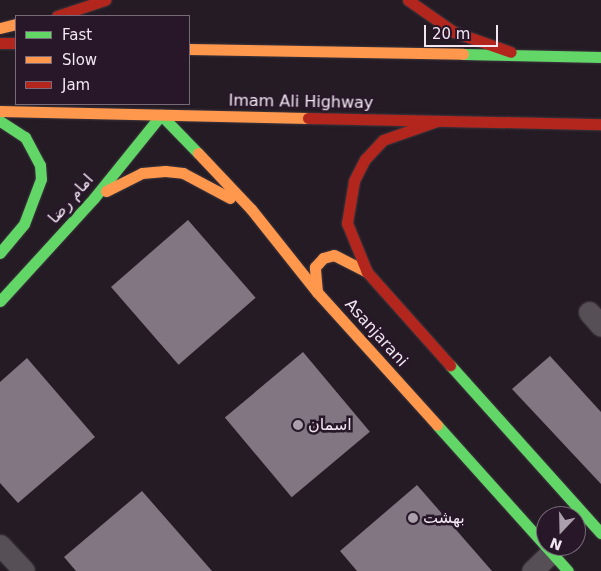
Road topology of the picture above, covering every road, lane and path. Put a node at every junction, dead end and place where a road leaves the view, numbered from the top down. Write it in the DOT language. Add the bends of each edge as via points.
graph roads {
  1 [pos="105,0"];
  2 [pos="408,0"];
  3 [pos="60,15"];
  4 [pos="15,24"];
  5 [pos="0,28"];
  6 [pos="0,43"];
  7 [pos="15,44"];
  8 [pos="190,49"];
  9 [pos="522,55"];
  10 [pos="601,57"];
  11 [pos="0,111"];
  12 [pos="161,115"];
  13 [pos="0,121"];
  14 [pos="438,121"];
  15 [pos="601,124"];
  16 [pos="94,198"];
  17 [pos="251,209"];
  18 [pos="1,252"];
  19 [pos="367,272"];
  20 [pos="26,273"];
  21 [pos="317,292"];
  22 [pos="0,302"];
  23 [pos="601,533"];
  24 [pos="536,534"];
  25 [pos="0,545"];
  26 [pos="548,556"];
  27 [pos="555,556"];
  28 [pos="24,571"];
  29 [pos="532,571"];
  30 [pos="568,571"];
  1 -- 3 [label="main road"];
  2 -- 9 [label="main road" via="454,32"];
  4 -- 5 [label="main road"];
  6 -- 7 [label="main road"];
  8 -- 9 [label="main road"];
  9 -- 10 [label="main road"];
  11 -- 12 [label="main road, Imam Ali Highway"];
  12 -- 14 [label="main road, Imam Ali Highway"];
  12 -- 16 [label="main road, امام رضا"];
  12 -- 17 [label="main road, Asanjarani"];
  13 -- 18 [label="main road, امام رضا" via="25,137 40,165 41,179 24,224"];
  14 -- 15 [label="main road, Imam Ali Highway"];
  14 -- 19 [label="main road, Asanjarani" via="383,140 365,159 354,181 347,223"];
  16 -- 17 [label="main road" via="129,177 165,171 183,173"];
  16 -- 20 [label="main road, امام رضا"];
  17 -- 21 [label="main road, Asanjarani"];
  18 -- 20 [label="main road" via="18,255"];
  19 -- 21 [label="main road" via="344,258 323,258 315,268"];
  19 -- 23 [label="main road, Asanjarani"];
  20 -- 22 [label="main road, امام رضا"];
  21 -- 24 [label="main road, Asanjarani"];
  25 -- 28 [label="street"];
  26 -- 29 [label="street"];
  27 -- 30 [label="main road, Asanjarani"];
}
